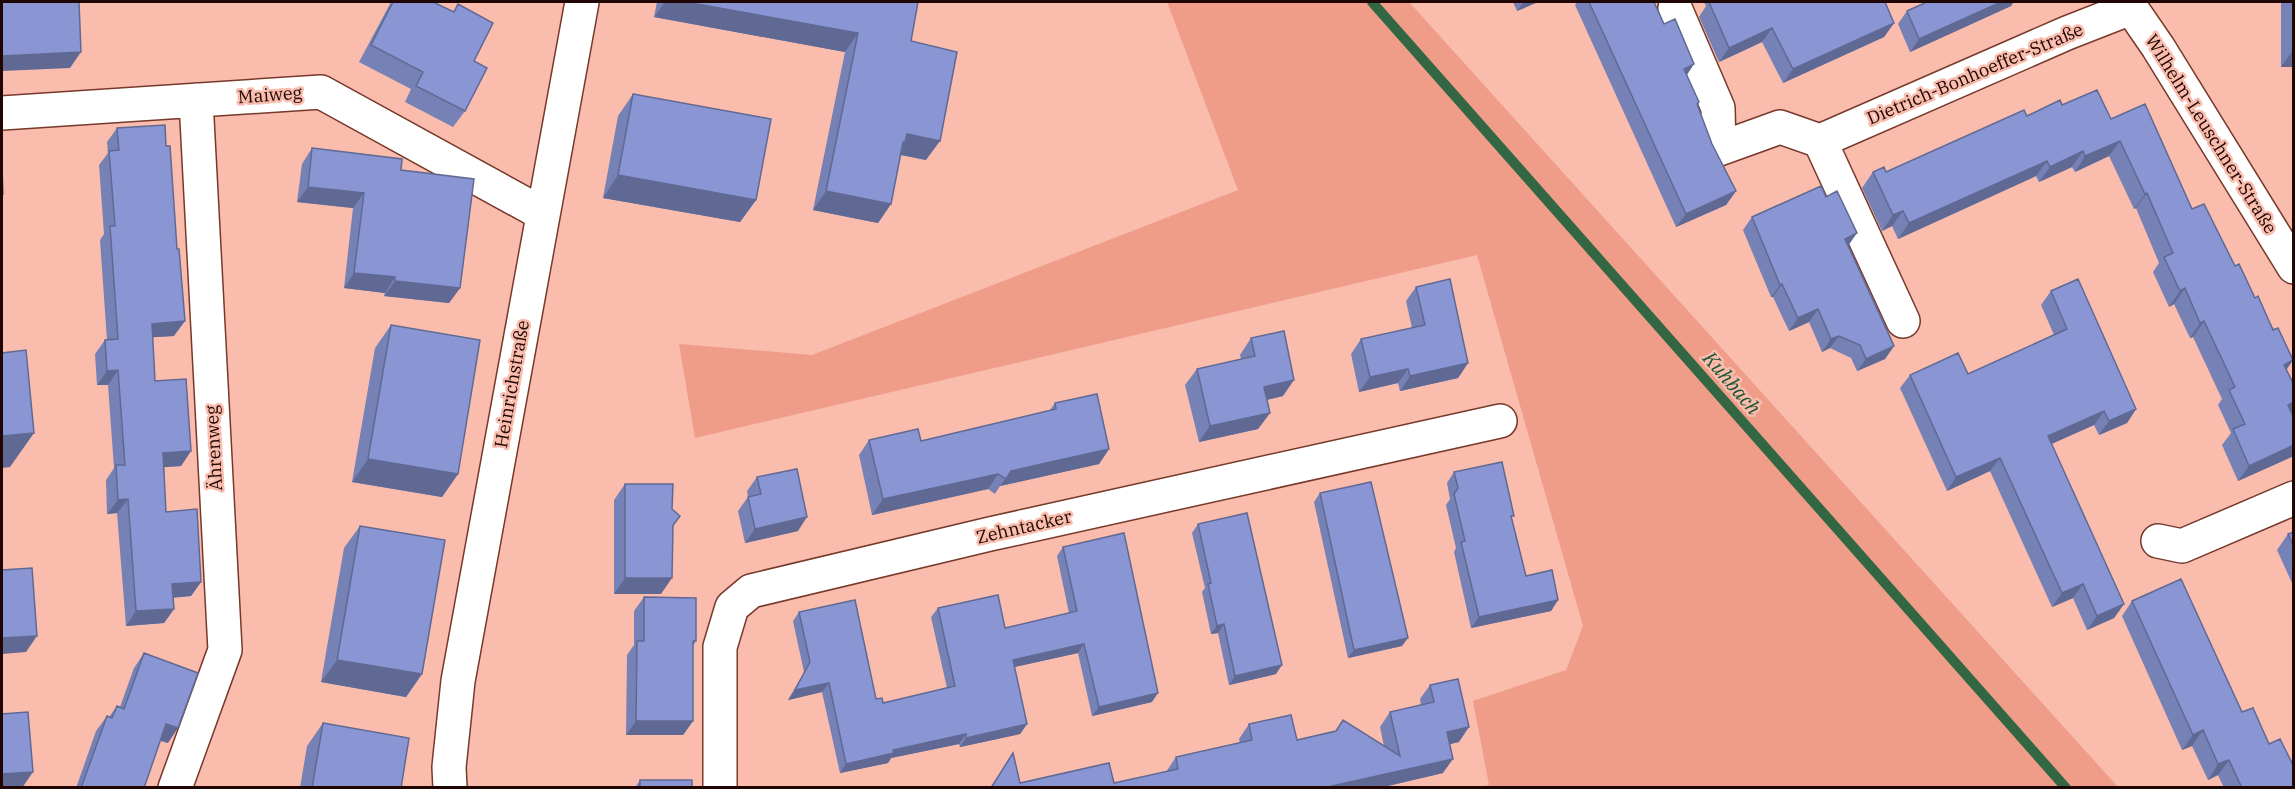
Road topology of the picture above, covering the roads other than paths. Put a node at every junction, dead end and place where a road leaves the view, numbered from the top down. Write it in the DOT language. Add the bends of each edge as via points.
graph roads {
  1 [pos="582,2"];
  2 [pos="2129,5"];
  3 [pos="1675,8"];
  4 [pos="196,100"];
  5 [pos="2,113"];
  6 [pos="1820,141"];
  7 [pos="543,214"];
  8 [pos="2284,231"];
  9 [pos="2294,267"];
  10 [pos="1903,321"];
  11 [pos="1500,421"];
  12 [pos="2294,498"];
  13 [pos="2158,541"];
  14 [pos="447,781"];
  15 [pos="175,788"];
  16 [pos="720,788"];
  1 -- 7 [label="street, Heinrichstraße"];
  2 -- 6 [label="street, Dietrich-Bonhoeffer-Straße"];
  2 -- 8 [label="street, Wilhelm-Leuschner-Straße"];
  3 -- 6 [label="street" via="1718,108 1719,149 1780,127"];
  4 -- 5 [label="street, Maiweg"];
  4 -- 7 [label="street, Maiweg" via="321,92"];
  4 -- 15 [label="street, Ährenweg" via="225,650"];
  6 -- 10 [label="street"];
  7 -- 14 [label="street, Heinrichstraße" via="458,681"];
  8 -- 9 [label="street, Wilhelm-Leuschner-Straße"];
  11 -- 16 [label="street, Zehntacker" via="1001,531 751,591 732,607 720,647"];
  12 -- 13 [label="street" via="2182,546"];
}
